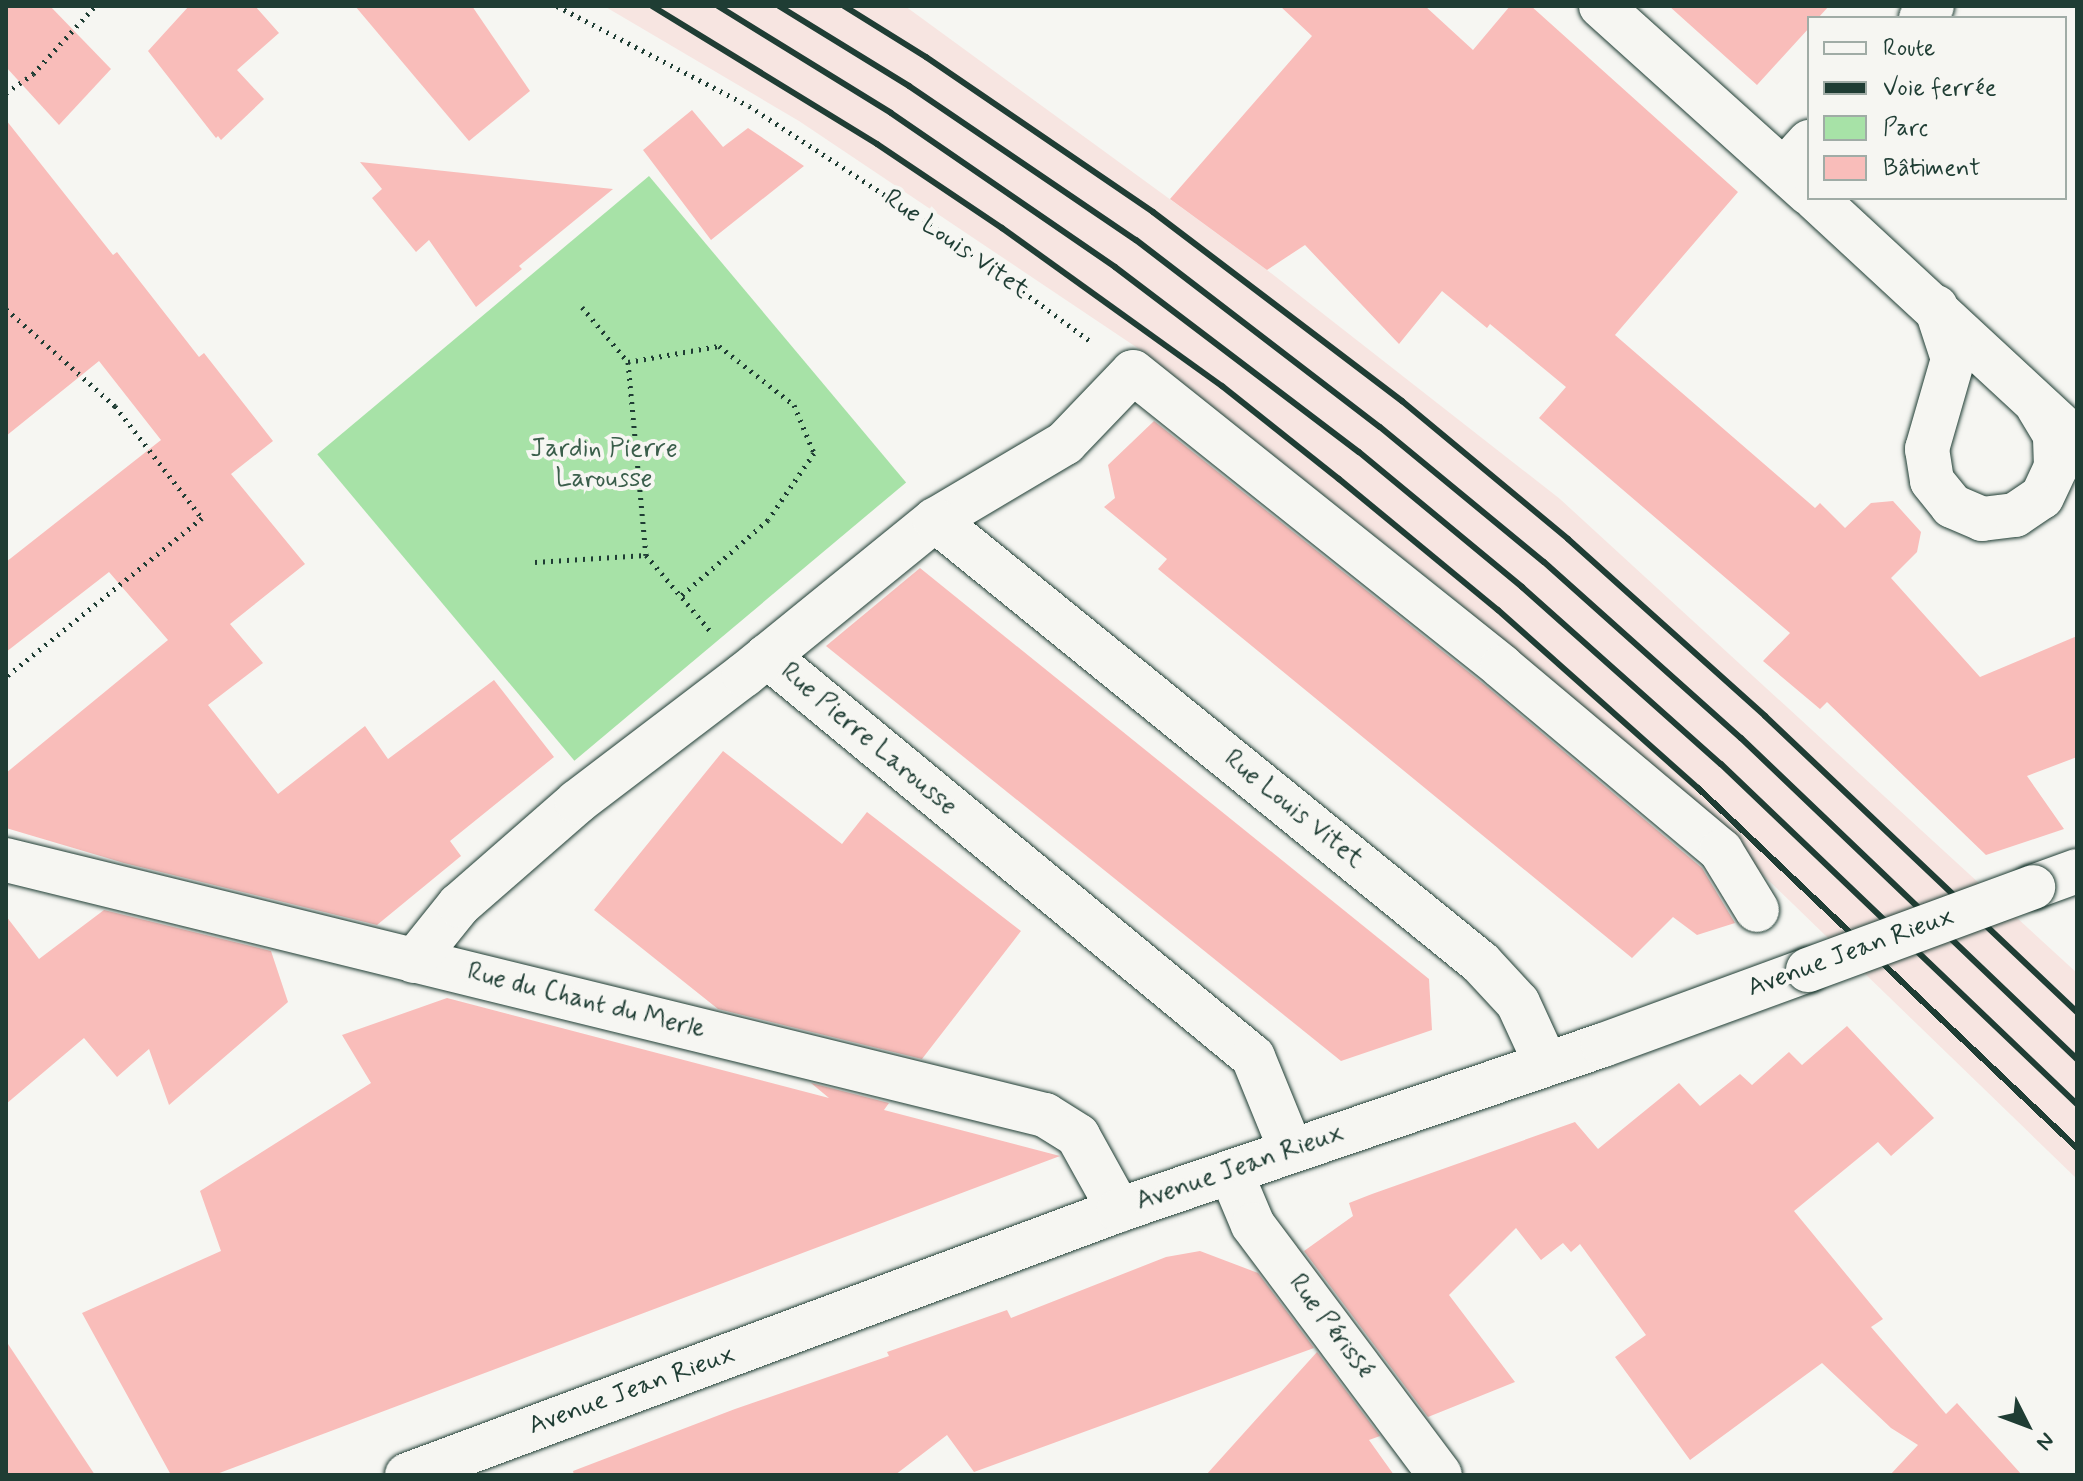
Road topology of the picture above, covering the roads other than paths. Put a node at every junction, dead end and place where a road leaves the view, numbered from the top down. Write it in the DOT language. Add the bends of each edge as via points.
graph roads {
  1 [pos="1601,6"];
  2 [pos="1804,176"];
  3 [pos="1828,200"];
  4 [pos="1936,307"];
  5 [pos="2038,407"];
  6 [pos="2077,440"];
  7 [pos="935,520"];
  8 [pos="756,665"];
  9 [pos="6,860"];
  10 [pos="2077,871"];
  11 [pos="1757,910"];
  12 [pos="414,961"];
  13 [pos="1546,1064"];
  14 [pos="1291,1150"];
  15 [pos="1231,1173"];
  16 [pos="1119,1210"];
  17 [pos="407,1475"];
  18 [pos="1440,1475"];
  1 -- 2 [label="street"];
  3 -- 4 [label="street"];
  4 -- 5 [label="street"];
  4 -- 5 [label="street" via="1953,359 1927,449 1932,481 1952,506 1982,519 2015,515 2042,497 2056,467 2055,435"];
  5 -- 6 [label="street"];
  7 -- 8 [label="street"];
  7 -- 11 [label="street" via="1065,443 1133,372 1502,667 1721,851"];
  7 -- 13 [label="street, Rue Louis Vitet" via="1481,963 1518,1003"];
  8 -- 12 [label="street, Rue Pierre Larousse" via="518,853 459,905"];
  8 -- 14 [label="street, Rue Pierre Larousse" via="1253,1057"];
  9 -- 12 [label="street, Rue du Chant du Merle"];
  10 -- 13 [label="street, Avenue Jean Rieux, bridge"];
  12 -- 16 [label="street, Rue du Chant du Merle" via="1045,1115 1078,1136"];
  13 -- 14 [label="street, Avenue Jean Rieux"];
  14 -- 15 [label="street, Avenue Jean Rieux"];
  15 -- 16 [label="street, Avenue Jean Rieux"];
  15 -- 18 [label="street, Rue Périssé" via="1253,1225"];
  16 -- 17 [label="street, Avenue Jean Rieux"];
}
